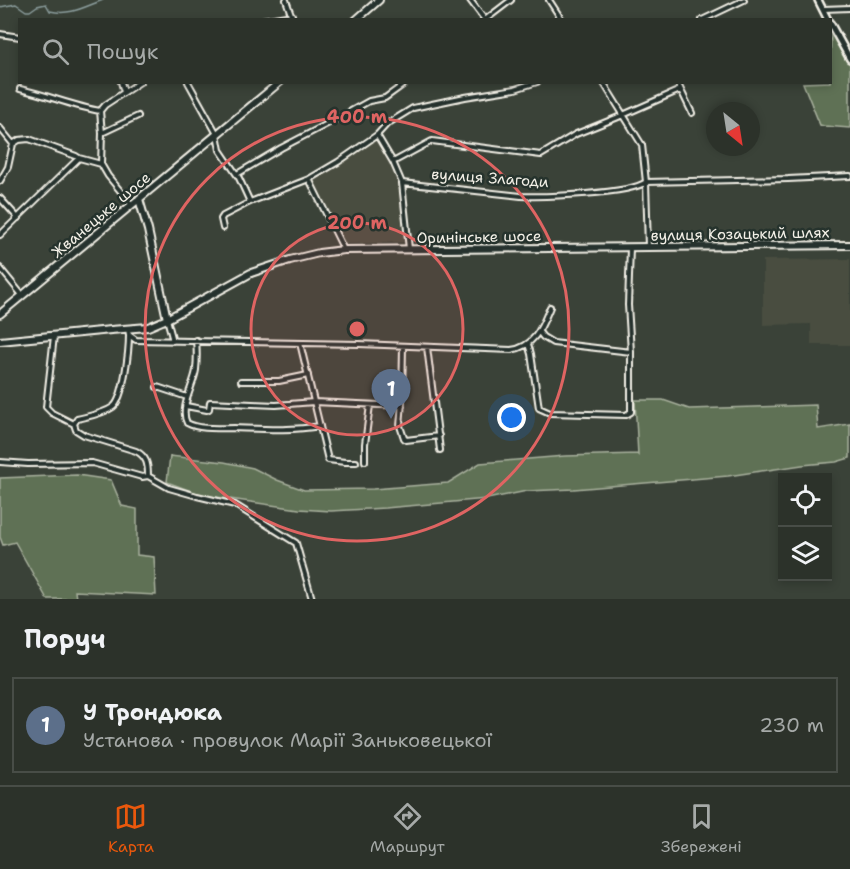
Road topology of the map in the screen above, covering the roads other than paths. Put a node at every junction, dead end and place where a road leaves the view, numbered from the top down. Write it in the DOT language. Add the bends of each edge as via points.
graph roads {
  1 [pos="286,0"];
  2 [pos="380,0"];
  3 [pos="470,0"];
  4 [pos="511,0"];
  5 [pos="549,0"];
  6 [pos="726,0"];
  7 [pos="744,0"];
  8 [pos="818,0"];
  9 [pos="730,8"];
  10 [pos="850,8"];
  11 [pos="823,9"];
  12 [pos="292,17"];
  13 [pos="358,18"];
  14 [pos="484,18"];
  15 [pos="488,18"];
  16 [pos="561,18"];
  17 [pos="707,18"];
  18 [pos="827,18"];
  19 [pos="832,25"];
  20 [pos="0,34"];
  21 [pos="18,37"];
  22 [pos="850,58"];
  23 [pos="122,84"];
  24 [pos="137,84"];
  25 [pos="189,84"];
  26 [pos="278,84"];
  27 [pos="404,84"];
  28 [pos="530,84"];
  29 [pos="604,84"];
  30 [pos="678,84"];
  31 [pos="21,88"];
  32 [pos="680,90"];
  33 [pos="124,92"];
  34 [pos="100,111"];
  35 [pos="692,112"];
  36 [pos="622,114"];
  37 [pos="138,117"];
  38 [pos="0,128"];
  39 [pos="102,134"];
  40 [pos="217,134"];
  41 [pos="377,135"];
  42 [pos="14,144"];
  43 [pos="79,158"];
  44 [pos="393,162"];
  45 [pos="101,164"];
  46 [pos="237,174"];
  47 [pos="850,176"];
  48 [pos="309,179"];
  49 [pos="0,181"];
  50 [pos="646,182"];
  51 [pos="402,183"];
  52 [pos="0,198"];
  53 [pos="139,199"];
  54 [pos="250,202"];
  55 [pos="132,205"];
  56 [pos="18,218"];
  57 [pos="223,228"];
  58 [pos="0,235"];
  59 [pos="850,245"];
  60 [pos="648,247"];
  61 [pos="630,248"];
  62 [pos="410,249"];
  63 [pos="344,250"];
  64 [pos="0,268"];
  65 [pos="22,296"];
  66 [pos="550,307"];
  67 [pos="0,314"];
  68 [pos="167,319"];
  69 [pos="128,332"];
  70 [pos="539,332"];
  71 [pos="54,336"];
  72 [pos="196,340"];
  73 [pos="0,341"];
  74 [pos="173,341"];
  75 [pos="300,343"];
  76 [pos="528,344"];
  77 [pos="403,346"];
  78 [pos="428,347"];
  79 [pos="631,352"];
  80 [pos="308,375"];
  81 [pos="241,381"];
  82 [pos="157,387"];
  83 [pos="188,397"];
  84 [pos="314,402"];
  85 [pos="370,405"];
  86 [pos="186,406"];
  87 [pos="402,406"];
  88 [pos="74,424"];
  89 [pos="320,426"];
  90 [pos="439,436"];
  91 [pos="440,450"];
  92 [pos="365,461"];
  93 [pos="0,462"];
  94 [pos="356,462"];
  95 [pos="148,476"];
  96 [pos="312,599"];
  1 -- 12 [label="street"];
  2 -- 13 [label="main road"];
  3 -- 14 [label="street"];
  4 -- 15 [label="street"];
  5 -- 16 [label="street"];
  6 -- 9 [label="street"];
  7 -- 9 [label="street"];
  8 -- 11 [label="street"];
  9 -- 17 [label="street"];
  10 -- 11 [label="street"];
  11 -- 18 [label="street"];
  19 -- 22 [label="street"];
  20 -- 21 [label="street"];
  23 -- 33 [label="street"];
  24 -- 33 [label="street"];
  25 -- 40 [label="street"];
  26 -- 40 [label="main road, Жванецьке шосе"];
  27 -- 46 [label="street" via="386,98 369,101"];
  28 -- 41 [label="street" via="413,108"];
  29 -- 36 [label="street"];
  30 -- 32 [label="street"];
  31 -- 34 [label="street"];
  32 -- 35 [label="street"];
  32 -- 36 [label="street"];
  33 -- 34 [label="street"];
  34 -- 39 [label="street"];
  36 -- 44 [label="street" via="541,155 432,141"];
  36 -- 50 [label="street" via="642,145"];
  37 -- 39 [label="street"];
  38 -- 42 [label="street"];
  39 -- 45 [label="street"];
  40 -- 46 [label="street" via="219,150"];
  40 -- 53 [label="main road, Жванецьке шосе"];
  41 -- 44 [label="street"];
  41 -- 48 [label="street"];
  42 -- 43 [label="street" via="28,139"];
  42 -- 49 [label="street"];
  43 -- 45 [label="street"];
  43 -- 56 [label="street"];
  44 -- 51 [label="street"];
  45 -- 55 [label="street"];
  46 -- 54 [label="street"];
  47 -- 50 [label="street, вулиця Злагоди"];
  48 -- 54 [label="street"];
  48 -- 63 [label="street"];
  50 -- 51 [label="street, вулиця Злагоди" via="606,192 529,196"];
  50 -- 60 [label="street"];
  51 -- 62 [label="street"];
  52 -- 56 [label="street"];
  53 -- 55 [label="main road, Жванецьке шосе"];
  53 -- 68 [label="main road"];
  54 -- 57 [label="street" via="223,216"];
  55 -- 65 [label="main road, Жванецьке шосе"];
  56 -- 58 [label="street"];
  59 -- 60 [label="main road, вулиця Козацький шлях"];
  60 -- 61 [label="main road, вулиця Козацький шлях"];
  61 -- 62 [label="main road, Оринінське шосе"];
  61 -- 79 [label="street"];
  62 -- 63 [label="main road, Оринінське шосе"];
  63 -- 68 [label="main road, Оринінське шосе" via="290,260 251,273"];
  64 -- 65 [label="street"];
  65 -- 67 [label="main road, Жванецьке шосе"];
  66 -- 70 [label="street"];
  68 -- 69 [label="main road, Оринінське шосе"];
  68 -- 74 [label="street"];
  69 -- 71 [label="main road, Оринінське шосе"];
  69 -- 74 [label="street" via="136,340"];
  69 -- 88 [label="street" via="126,370 116,403 102,412 77,419"];
  70 -- 76 [label="street"];
  70 -- 79 [label="street" via="553,343"];
  71 -- 73 [label="main road, Оринінське шосе"];
  71 -- 88 [label="street" via="45,405"];
  72 -- 74 [label="street"];
  72 -- 75 [label="street"];
  72 -- 83 [label="street" via="196,372"];
  75 -- 77 [label="street"];
  75 -- 80 [label="street"];
  76 -- 78 [label="street" via="518,350"];
  76 -- 79 [label="street" via="538,408 550,413 631,412"];
  77 -- 78 [label="street"];
  77 -- 87 [label="street"];
  78 -- 90 [label="street"];
  80 -- 81 [label="street" via="279,381"];
  80 -- 84 [label="street"];
  82 -- 83 [label="street"];
  83 -- 86 [label="street"];
  84 -- 85 [label="street"];
  84 -- 86 [label="street" via="210,402 207,410"];
  84 -- 89 [label="street"];
  85 -- 87 [label="street"];
  85 -- 92 [label="street"];
  86 -- 89 [label="street" via="185,420 193,426 282,430"];
  87 -- 90 [label="street" via="400,426 404,439"];
  88 -- 95 [label="street" via="84,435 142,455"];
  89 -- 94 [label="street" via="328,460"];
  90 -- 91 [label="street"];
  93 -- 95 [label="street" via="92,463"];
  95 -- 96 [label="street" via="170,488 235,505 296,543"];
}
